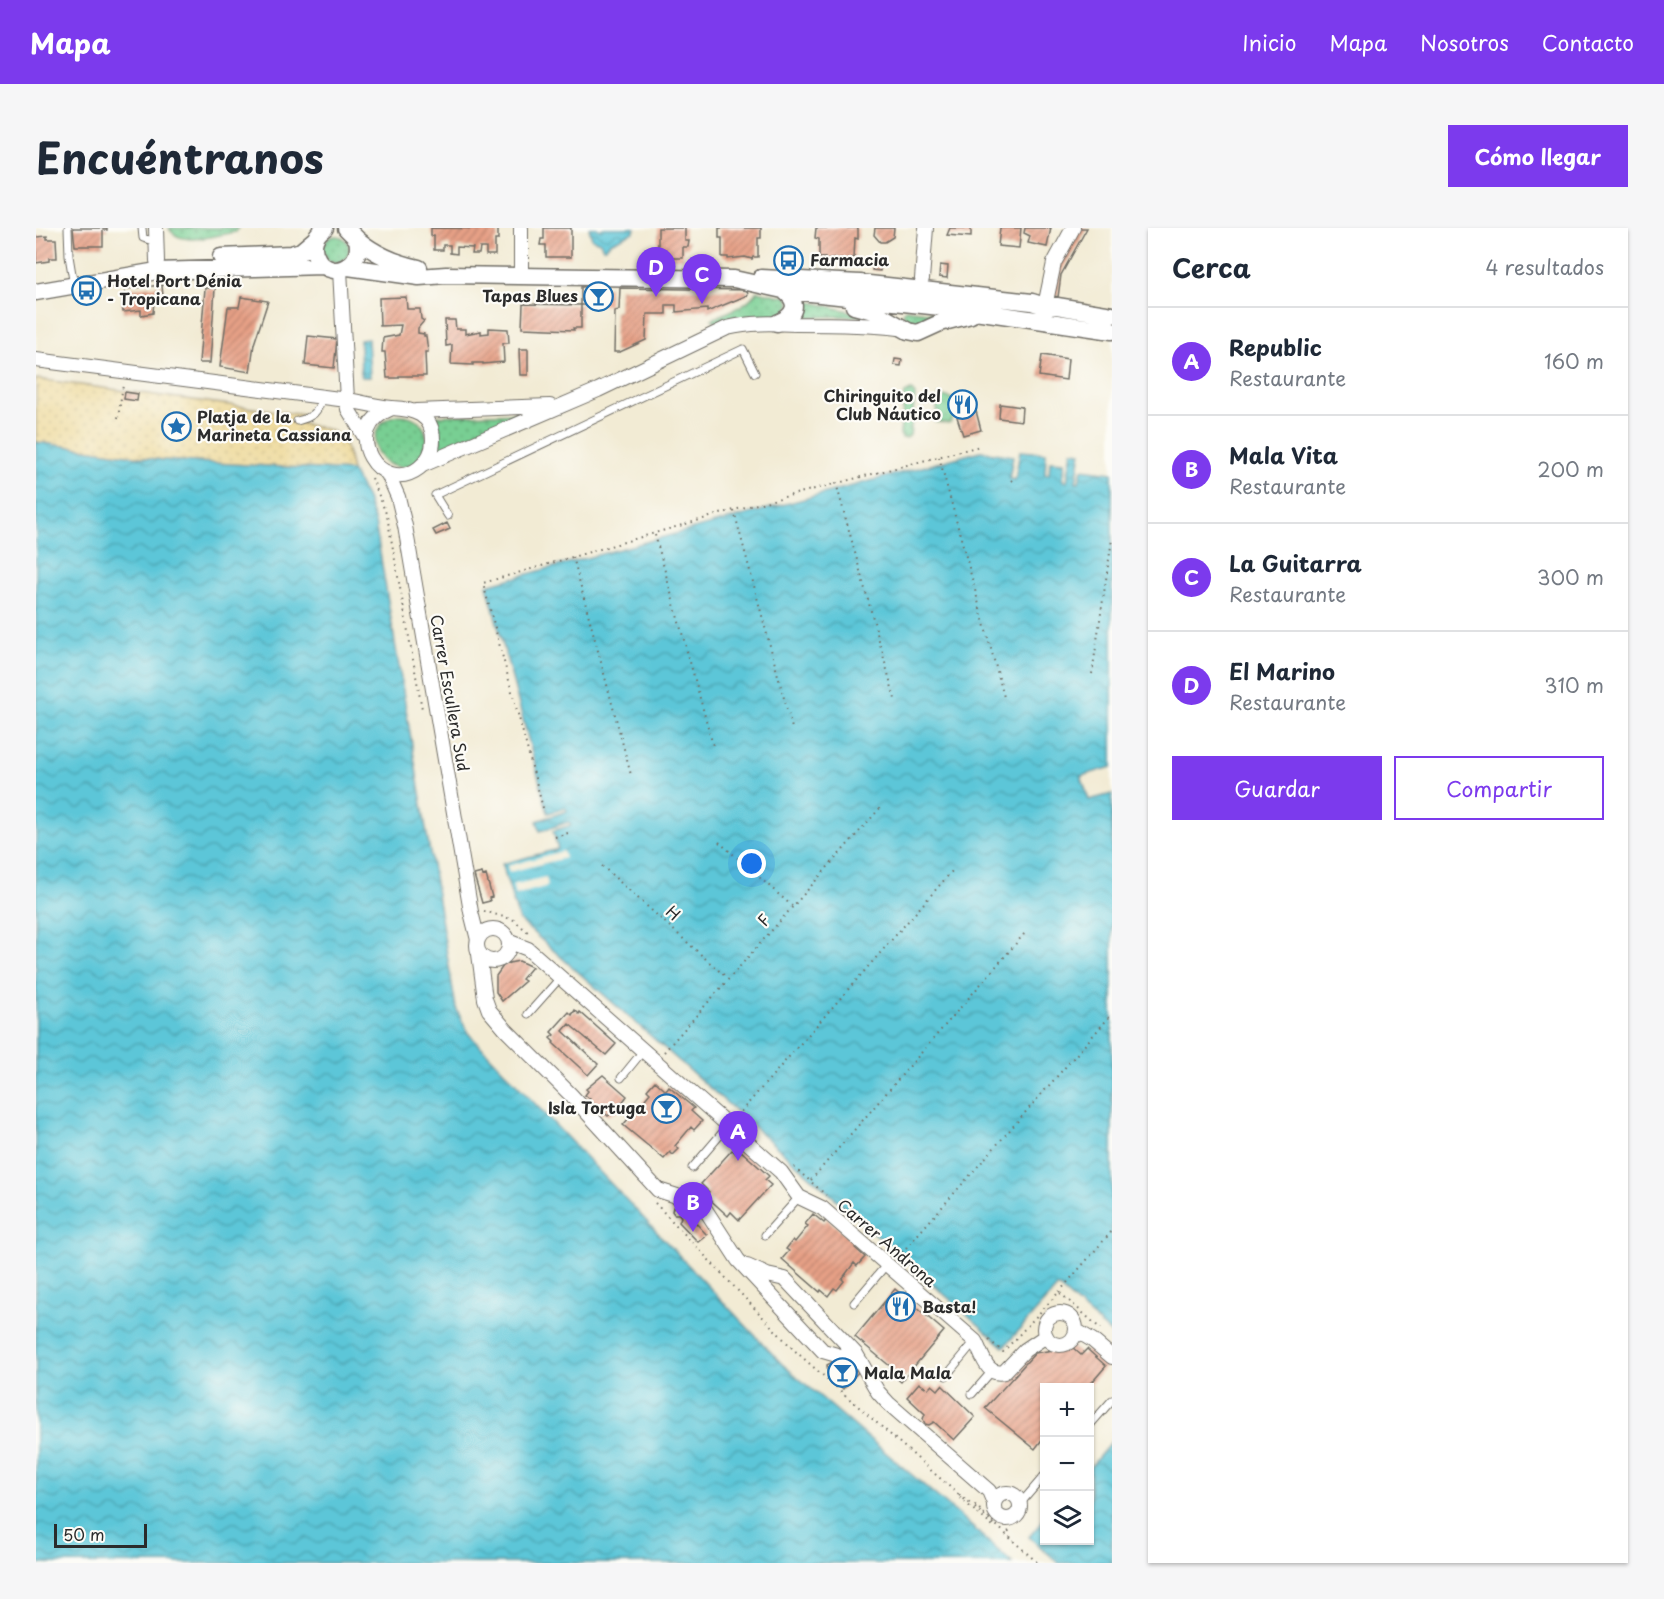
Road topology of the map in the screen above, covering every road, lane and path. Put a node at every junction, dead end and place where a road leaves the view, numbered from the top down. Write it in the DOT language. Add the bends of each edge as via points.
graph roads {
  1 [pos="69,228"];
  2 [pos="142,228"];
  3 [pos="521,228"];
  4 [pos="926,228"];
  5 [pos="1073,228"];
  6 [pos="320,231"];
  7 [pos="350,231"];
  8 [pos="156,235"];
  9 [pos="156,261"];
  10 [pos="322,266"];
  11 [pos="344,268"];
  12 [pos="446,275"];
  13 [pos="521,276"];
  14 [pos="742,280"];
  15 [pos="81,284"];
  16 [pos="921,286"];
  17 [pos="783,290"];
  18 [pos="36,292"];
  19 [pos="900,303"];
  20 [pos="1045,306"];
  21 [pos="938,307"];
  22 [pos="987,314"];
  23 [pos="1112,315"];
  24 [pos="884,317"];
  25 [pos="777,323"];
  26 [pos="864,324"];
  27 [pos="933,325"];
  28 [pos="904,329"];
  29 [pos="1112,331"];
  30 [pos="36,360"];
  31 [pos="755,373"];
  32 [pos="123,385"];
  33 [pos="322,397"];
  34 [pos="347,400"];
  35 [pos="558,406"];
  36 [pos="392,408"];
  37 [pos="416,411"];
  38 [pos="118,418"];
  39 [pos="297,421"];
  40 [pos="366,439"];
  41 [pos="980,446"];
  42 [pos="939,456"];
  43 [pos="424,464"];
  44 [pos="387,472"];
  45 [pos="370,473"];
  46 [pos="407,474"];
  47 [pos="836,483"];
  48 [pos="398,497"];
  49 [pos="734,510"];
  50 [pos="448,516"];
  51 [pos="655,534"];
  52 [pos="1112,539"];
  53 [pos="573,557"];
  54 [pos="1092,674"];
  55 [pos="1004,697"];
  56 [pos="895,699"];
  57 [pos="423,714"];
  58 [pos="792,728"];
  59 [pos="714,749"];
  60 [pos="632,774"];
  61 [pos="881,807"];
  62 [pos="543,808"];
  63 [pos="571,832"];
  64 [pos="555,837"];
  65 [pos="718,842"];
  66 [pos="602,866"];
  67 [pos="953,870"];
  68 [pos="470,894"];
  69 [pos="479,906"];
  70 [pos="792,906"];
  71 [pos="492,929"];
  72 [pos="1025,933"];
  73 [pos="531,936"];
  74 [pos="510,942"];
  75 [pos="479,947"];
  76 [pos="497,962"];
  77 [pos="560,978"];
  78 [pos="728,978"];
  79 [pos="489,1010"];
  80 [pos="528,1014"];
  81 [pos="1112,1014"];
  82 [pos="666,1050"];
  83 [pos="643,1051"];
  84 [pos="621,1078"];
  85 [pos="738,1115"];
  86 [pos="728,1126"];
  87 [pos="794,1166"];
  88 [pos="692,1168"];
  89 [pos="810,1181"];
  90 [pos="828,1196"];
  91 [pos="799,1197"];
  92 [pos="651,1199"];
  93 [pos="1112,1231"];
  94 [pos="765,1235"];
  95 [pos="738,1260"];
  96 [pos="893,1260"];
  97 [pos="1059,1292"];
  98 [pos="854,1303"];
  99 [pos="1077,1331"];
  100 [pos="1103,1331"];
  101 [pos="1046,1336"];
  102 [pos="980,1339"];
  103 [pos="843,1341"];
  104 [pos="833,1354"];
  105 [pos="1112,1357"];
  106 [pos="861,1362"];
  107 [pos="992,1371"];
  108 [pos="946,1376"];
  109 [pos="972,1394"];
  110 [pos="1112,1400"];
  111 [pos="1094,1420"];
  112 [pos="1040,1481"];
  113 [pos="959,1495"];
  114 [pos="995,1496"];
  115 [pos="1020,1504"];
  116 [pos="973,1506"];
  117 [pos="1005,1519"];
  118 [pos="1011,1539"];
  119 [pos="1038,1563"];
  1 -- 15 [label="lane" via="70,270"];
  2 -- 8 [label="lane" via="143,238"];
  3 -- 13 [label="street"];
  4 -- 16 [label="street"];
  5 -- 20 [label="street" via="1054,263"];
  6 -- 9 [label="street" via="301,251 291,254"];
  6 -- 10 [label="street" via="314,254"];
  7 -- 11 [label="street" via="357,254"];
  7 -- 12 [label="street" via="374,253"];
  8 -- 9 [label="street"];
  9 -- 15 [label="street"];
  10 -- 11 [label="street"];
  10 -- 15 [label="street" via="176,269"];
  11 -- 12 [label="street" via="419,277"];
  11 -- 34 [label="street"];
  12 -- 13 [label="street"];
  13 -- 14 [label="street"];
  14 -- 16 [label="street" via="788,278"];
  14 -- 17 [label="street"];
  15 -- 18 [label="street"];
  16 -- 19 [label="street"];
  16 -- 20 [label="street"];
  16 -- 21 [label="street"];
  17 -- 19 [label="street"];
  17 -- 24 [label="street" via="860,307"];
  17 -- 25 [label="street" via="794,302 794,310"];
  19 -- 21 [label="street"];
  19 -- 24 [label="street"];
  19 -- 28 [label="street" via="897,315"];
  20 -- 23 [label="street"];
  21 -- 22 [label="street"];
  21 -- 27 [label="street"];
  22 -- 27 [label="street"];
  22 -- 29 [label="street"];
  24 -- 26 [label="street"];
  24 -- 28 [label="street"];
  25 -- 26 [label="street"];
  25 -- 35 [label="street" via="727,328"];
  26 -- 28 [label="street"];
  27 -- 28 [label="street" via="918,333"];
  30 -- 33 [label="street"];
  31 -- 50 [label="lane" via="743,349 435,495"];
  32 -- 38 [label="path"];
  33 -- 34 [label="street"];
  33 -- 39 [label="lane" via="319,410 312,417"];
  34 -- 36 [label="street"];
  34 -- 40 [label="street" via="348,409"];
  35 -- 37 [label="street"];
  35 -- 43 [label="street"];
  36 -- 37 [label="street"];
  36 -- 40 [label="street" via="374,419"];
  37 -- 43 [label="street" via="424,417 433,435 430,455"];
  40 -- 44 [label="street" via="374,463"];
  41 -- 42 [label="path"];
  42 -- 47 [label="path"];
  42 -- 55 [label="path"];
  43 -- 46 [label="street"];
  44 -- 46 [label="street"];
  44 -- 48 [label="street, Carrer Escullera Sud"];
  45 -- 57 [label="path" via="387,516"];
  46 -- 48 [label="street"];
  47 -- 49 [label="path"];
  47 -- 56 [label="path"];
  48 -- 68 [label="street, Carrer Escullera Sud"];
  49 -- 51 [label="path"];
  49 -- 58 [label="path"];
  51 -- 53 [label="path"];
  51 -- 59 [label="path"];
  52 -- 54 [label="path"];
  53 -- 60 [label="path"];
  53 -- 62 [label="path" via="483,583"];
  61 -- 70 [label="path, F"];
  63 -- 64 [label="path"];
  65 -- 70 [label="path"];
  66 -- 78 [label="path, H"];
  67 -- 85 [label="path"];
  68 -- 71 [label="street, Carrer Escullera Sud" via="480,918"];
  68 -- 75 [label="street, Carrer Escullera Sud"];
  69 -- 73 [label="path" via="486,913 514,920"];
  70 -- 78 [label="path, F"];
  71 -- 74 [label="street" via="501,931"];
  71 -- 75 [label="street" via="483,932"];
  72 -- 89 [label="path"];
  74 -- 76 [label="street" via="508,952"];
  74 -- 77 [label="street, Carrer Androna" via="528,949"];
  75 -- 76 [label="street" via="487,960"];
  75 -- 79 [label="street, Carrer Escullera Sud" via="484,999"];
  76 -- 79 [label="street" via="487,986"];
  77 -- 80 [label="lane"];
  77 -- 83 [label="street, Carrer Androna"];
  78 -- 82 [label="path, F"];
  79 -- 95 [label="street, Carrer Escullera Sud" via="650,1183 705,1209"];
  81 -- 96 [label="path"];
  83 -- 84 [label="lane"];
  83 -- 86 [label="street, Carrer Androna"];
  86 -- 88 [label="lane"];
  86 -- 91 [label="street, Carrer Androna" via="781,1172"];
  87 -- 89 [label="path"];
  89 -- 90 [label="path"];
  91 -- 94 [label="lane"];
  91 -- 96 [label="street, Carrer Androna" via="822,1208"];
  92 -- 113 [label="path" via="794,1350"];
  93 -- 97 [label="path"];
  95 -- 103 [label="street, Carrer Escullera Sud" via="754,1271 785,1279"];
  95 -- 104 [label="street, Carrer Escullera Sud" via="823,1351"];
  96 -- 98 [label="lane"];
  96 -- 102 [label="street, Carrer Androna"];
  97 -- 100 [label="path"];
  97 -- 102 [label="path" via="1003,1352"];
  99 -- 101 [label="street" via="1072,1341 1063,1345 1053,1344"];
  99 -- 101 [label="street" via="1072,1317 1058,1312 1046,1321"];
  99 -- 105 [label="street"];
  101 -- 107 [label="street" via="1025,1350 1004,1372"];
  102 -- 107 [label="street, Carrer Androna" via="984,1361"];
  102 -- 108 [label="lane"];
  103 -- 104 [label="street"];
  103 -- 106 [label="street, Carrer Escullera Sud"];
  104 -- 106 [label="street, Carrer Escullera Sud"];
  106 -- 114 [label="street, Carrer Escullera Sud" via="888,1403"];
  107 -- 109 [label="lane"];
  110 -- 111 [label="lane"];
  112 -- 115 [label="lane"];
  113 -- 116 [label="path"];
  113 -- 116 [label="path" via="995,1525"];
  114 -- 115 [label="street" via="1013,1494"];
  114 -- 117 [label="street" via="995,1512"];
  115 -- 117 [label="street" via="1017,1515"];
  116 -- 118 [label="path"];
  117 -- 118 [label="path"];
  118 -- 119 [label="path"];
}
